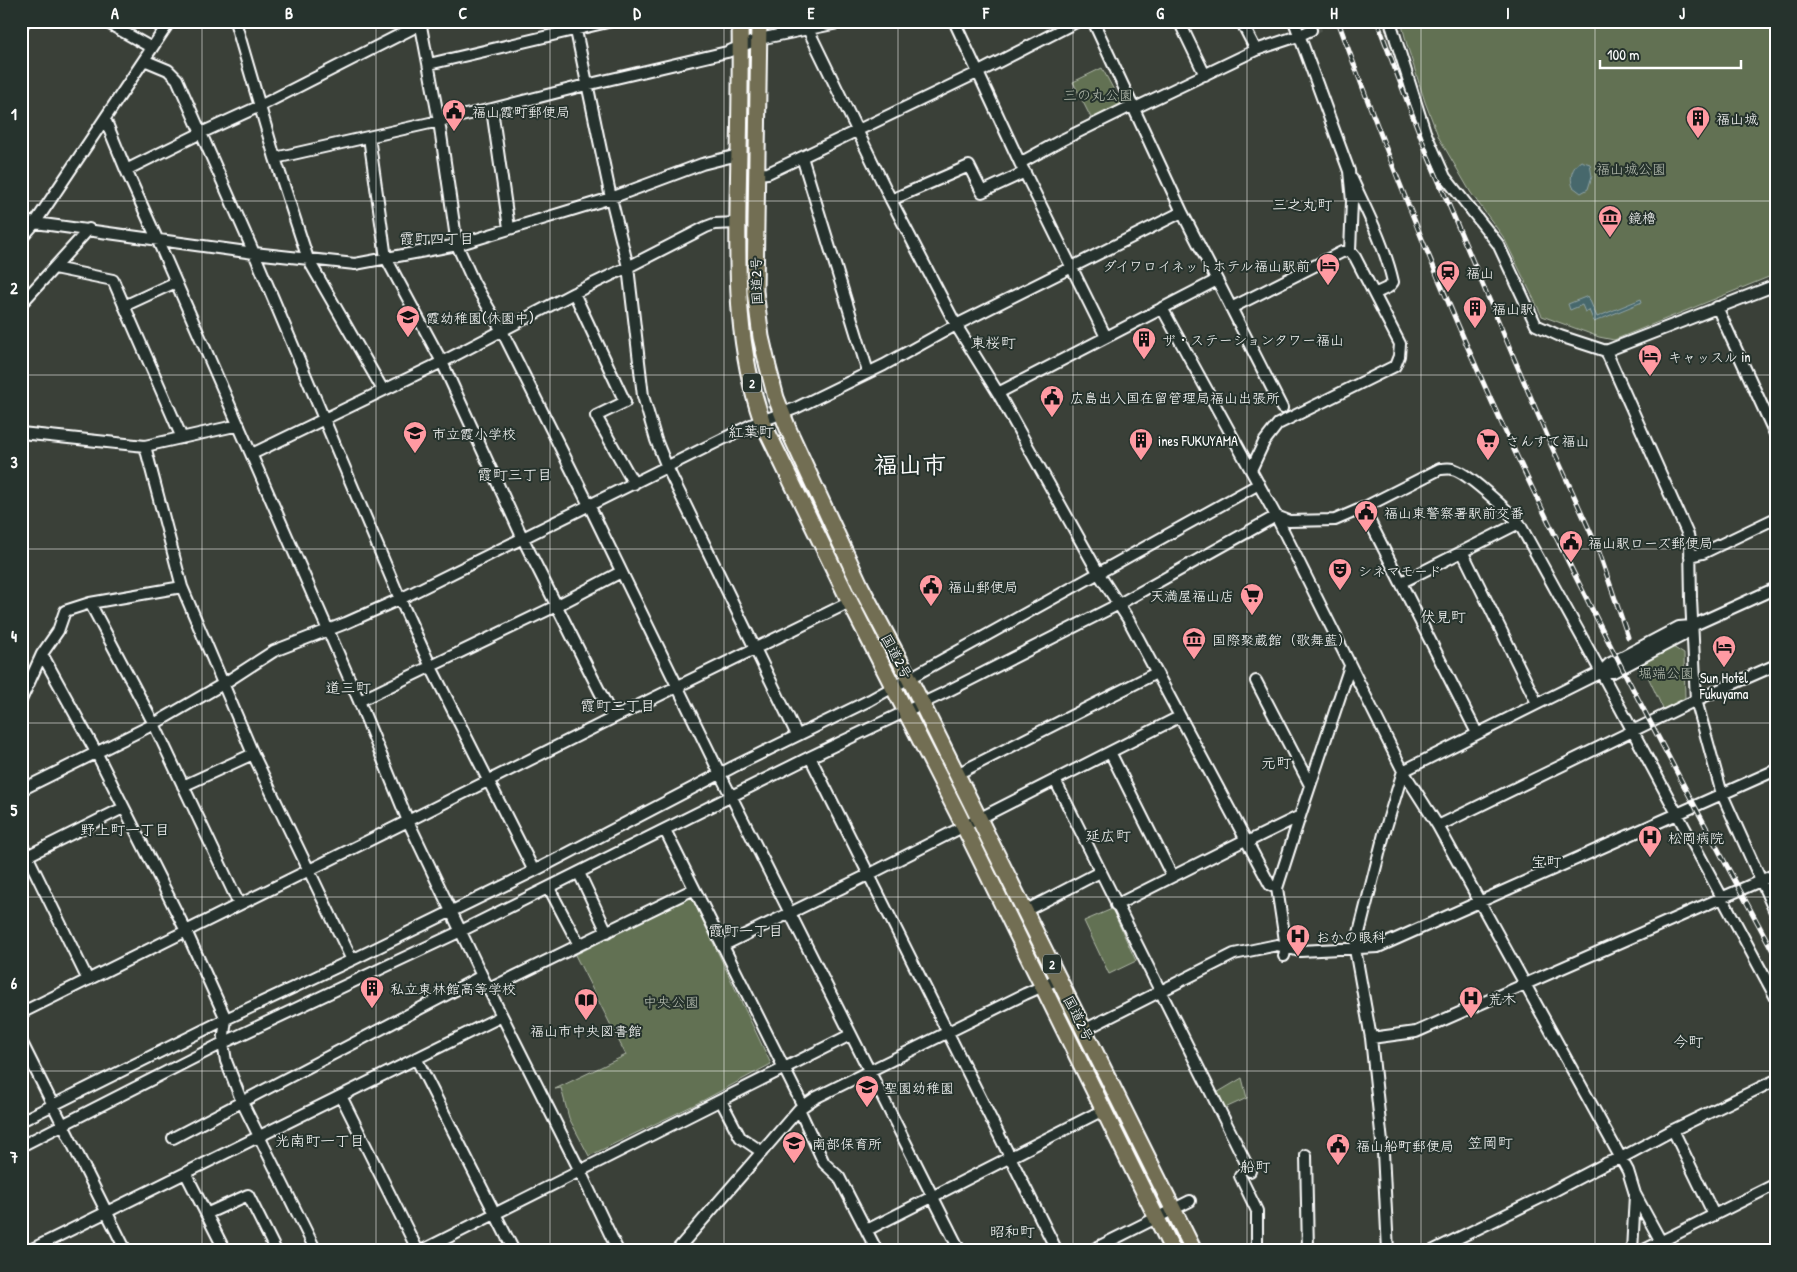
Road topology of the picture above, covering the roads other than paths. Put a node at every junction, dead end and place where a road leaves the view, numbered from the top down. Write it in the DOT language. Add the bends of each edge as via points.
graph roads {
  1 [pos="25,21"];
  2 [pos="104,21"];
  3 [pos="170,21"];
  4 [pos="235,21"];
  5 [pos="612,21"];
  6 [pos="740,21"];
  7 [pos="759,21"];
  8 [pos="848,21"];
  9 [pos="954,21"];
  10 [pos="1078,21"];
  11 [pos="1093,21"];
  12 [pos="1179,21"];
  13 [pos="1240,21"];
  14 [pos="1294,21"];
  15 [pos="1390,21"];
  16 [pos="422,22"];
  17 [pos="575,25"];
  18 [pos="806,26"];
  19 [pos="21,27"];
  20 [pos="1311,30"];
  21 [pos="1298,36"];
  22 [pos="759,39"];
  23 [pos="740,47"];
  24 [pos="152,48"];
  25 [pos="1256,50"];
  26 [pos="144,60"];
  27 [pos="429,64"];
  28 [pos="977,73"];
  29 [pos="1205,75"];
  30 [pos="586,84"];
  31 [pos="260,106"];
  32 [pos="1135,108"];
  33 [pos="492,109"];
  34 [pos="105,119"];
  35 [pos="439,121"];
  36 [pos="857,130"];
  37 [pos="201,133"];
  38 [pos="369,137"];
  39 [pos="738,155"];
  40 [pos="802,157"];
  41 [pos="275,158"];
  42 [pos="1022,168"];
  43 [pos="126,170"];
  44 [pos="1349,171"];
  45 [pos="756,174"];
  46 [pos="611,198"];
  47 [pos="891,200"];
  48 [pos="1182,212"];
  49 [pos="21,221"];
  50 [pos="35,223"];
  51 [pos="738,223"];
  52 [pos="509,228"];
  53 [pos="89,229"];
  54 [pos="21,238"];
  55 [pos="158,241"];
  56 [pos="456,245"];
  57 [pos="1350,251"];
  58 [pos="254,253"];
  59 [pos="386,258"];
  60 [pos="308,259"];
  61 [pos="1071,267"];
  62 [pos="54,268"];
  63 [pos="628,268"];
  64 [pos="1217,280"];
  65 [pos="176,282"];
  66 [pos="1776,285"];
  67 [pos="574,293"];
  68 [pos="1374,294"];
  69 [pos="21,304"];
  70 [pos="124,306"];
  71 [pos="1717,307"];
  72 [pos="1162,308"];
  73 [pos="1231,308"];
  74 [pos="956,325"];
  75 [pos="502,331"];
  76 [pos="1106,338"];
  77 [pos="1606,351"];
  78 [pos="442,362"];
  79 [pos="868,372"];
  80 [pos="383,390"];
  81 [pos="998,393"];
  82 [pos="1282,408"];
  83 [pos="782,415"];
  84 [pos="324,419"];
  85 [pos="762,421"];
  86 [pos="238,424"];
  87 [pos="21,433"];
  88 [pos="1776,436"];
  89 [pos="182,438"];
  90 [pos="145,446"];
  91 [pos="252,454"];
  92 [pos="667,467"];
  93 [pos="1251,470"];
  94 [pos="634,484"];
  95 [pos="1259,484"];
  96 [pos="589,506"];
  97 [pos="1363,508"];
  98 [pos="1276,516"];
  99 [pos="1776,518"];
  100 [pos="1519,523"];
  101 [pos="523,539"];
  102 [pos="1462,553"];
  103 [pos="1690,556"];
  104 [pos="621,572"];
  105 [pos="1099,574"];
  106 [pos="1402,582"];
  107 [pos="182,587"];
  108 [pos="1776,588"];
  109 [pos="400,599"];
  110 [pos="850,602"];
  111 [pos="90,603"];
  112 [pos="1119,604"];
  113 [pos="556,606"];
  114 [pos="1692,626"];
  115 [pos="328,629"];
  116 [pos="756,649"];
  117 [pos="42,654"];
  118 [pos="1776,665"];
  119 [pos="1350,666"];
  120 [pos="431,667"];
  121 [pos="1601,672"];
  122 [pos="1156,673"];
  123 [pos="909,678"];
  124 [pos="1256,681"];
  125 [pos="223,684"];
  126 [pos="678,686"];
  127 [pos="894,687"];
  128 [pos="21,700"];
  129 [pos="1696,700"];
  130 [pos="360,701"];
  131 [pos="922,703"];
  132 [pos="1537,704"];
  133 [pos="906,711"];
  134 [pos="1179,717"];
  135 [pos="613,718"];
  136 [pos="154,724"];
  137 [pos="1632,731"];
  138 [pos="1478,733"];
  139 [pos="797,735"];
  140 [pos="96,752"];
  141 [pos="1110,752"];
  142 [pos="253,754"];
  143 [pos="810,757"];
  144 [pos="1776,770"];
  145 [pos="1403,771"];
  146 [pos="720,774"];
  147 [pos="956,774"];
  148 [pos="488,780"];
  149 [pos="1055,780"];
  150 [pos="1310,785"];
  151 [pos="183,786"];
  152 [pos="21,790"];
  153 [pos="1722,794"];
  154 [pos="732,797"];
  155 [pos="123,808"];
  156 [pos="1677,815"];
  157 [pos="1300,816"];
  158 [pos="979,819"];
  159 [pos="408,821"];
  160 [pos="964,826"];
  161 [pos="1438,826"];
  162 [pos="664,830"];
  163 [pos="1246,841"];
  164 [pos="21,843"];
  165 [pos="28,856"];
  166 [pos="310,870"];
  167 [pos="534,871"];
  168 [pos="1100,872"];
  169 [pos="579,873"];
  170 [pos="1776,874"];
  171 [pos="868,875"];
  172 [pos="1172,876"];
  173 [pos="1760,881"];
  174 [pos="549,888"];
  175 [pos="694,888"];
  176 [pos="1277,888"];
  177 [pos="1722,898"];
  178 [pos="1480,902"];
  179 [pos="239,904"];
  180 [pos="1116,905"];
  181 [pos="450,911"];
  182 [pos="1025,912"];
  183 [pos="790,913"];
  184 [pos="1776,914"];
  185 [pos="186,931"];
  186 [pos="461,931"];
  187 [pos="608,932"];
  188 [pos="579,945"];
  189 [pos="722,946"];
  190 [pos="1354,949"];
  191 [pos="1285,951"];
  192 [pos="352,960"];
  193 [pos="482,976"];
  194 [pos="1059,979"];
  195 [pos="88,980"];
  196 [pos="1769,983"];
  197 [pos="1525,984"];
  198 [pos="1042,986"];
  199 [pos="489,989"];
  200 [pos="1159,991"];
  201 [pos="1776,998"];
  202 [pos="21,1013"];
  203 [pos="502,1016"];
  204 [pos="226,1019"];
  205 [pos="1084,1030"];
  206 [pos="948,1032"];
  207 [pos="850,1035"];
  208 [pos="1372,1038"];
  209 [pos="21,1041"];
  210 [pos="223,1043"];
  211 [pos="416,1058"];
  212 [pos="784,1069"];
  213 [pos="870,1071"];
  214 [pos="1776,1080"];
  215 [pos="341,1096"];
  216 [pos="721,1101"];
  217 [pos="242,1102"];
  218 [pos="53,1105"];
  219 [pos="801,1108"];
  220 [pos="1103,1110"];
  221 [pos="21,1121"];
  222 [pos="63,1126"];
  223 [pos="1673,1130"];
  224 [pos="259,1137"];
  225 [pos="173,1138"];
  226 [pos="21,1146"];
  227 [pos="762,1152"];
  228 [pos="1306,1155"];
  229 [pos="1011,1158"];
  230 [pos="1621,1158"];
  231 [pos="580,1171"];
  232 [pos="1250,1171"];
  233 [pos="186,1174"];
  234 [pos="1240,1176"];
  235 [pos="1776,1184"];
  236 [pos="1635,1194"];
  237 [pos="934,1197"];
  238 [pos="1190,1201"];
  239 [pos="1173,1208"];
  240 [pos="106,1213"];
  241 [pos="495,1213"];
  242 [pos="206,1214"];
  243 [pos="1714,1215"];
  244 [pos="1157,1216"];
  245 [pos="867,1230"];
  246 [pos="1660,1241"];
  247 [pos="1444,1248"];
  248 [pos="29,1251"];
  249 [pos="126,1251"];
  250 [pos="225,1251"];
  251 [pos="276,1251"];
  252 [pos="316,1251"];
  253 [pos="419,1251"];
  254 [pos="514,1251"];
  255 [pos="618,1251"];
  256 [pos="676,1251"];
  257 [pos="877,1251"];
  258 [pos="960,1251"];
  259 [pos="1056,1251"];
  260 [pos="1090,1251"];
  261 [pos="1173,1251"];
  262 [pos="1194,1251"];
  263 [pos="1257,1251"];
  264 [pos="1308,1251"];
  265 [pos="1388,1251"];
  266 [pos="1432,1251"];
  267 [pos="1632,1251"];
  268 [pos="1642,1251"];
  269 [pos="1666,1251"];
  1 -- 19 [label="street"];
  2 -- 24 [label="street"];
  3 -- 24 [label="street"];
  4 -- 31 [label="street"];
  5 -- 17 [label="street"];
  6 -- 23 [label="highway, 国道2号 / 2"];
  7 -- 22 [label="highway, 国道2号 / 2"];
  8 -- 18 [label="street"];
  9 -- 28 [label="street"];
  10 -- 28 [label="street"];
  11 -- 32 [label="street"];
  12 -- 29 [label="street"];
  13 -- 25 [label="street"];
  14 -- 21 [label="street"];
  15 -- 77 [label="street" via="1425,132 1444,176 1498,244 1536,325"];
  16 -- 27 [label="street"];
  16 -- 31 [label="street"];
  17 -- 27 [label="street"];
  17 -- 30 [label="street"];
  18 -- 22 [label="street"];
  18 -- 36 [label="street"];
  20 -- 21 [label="street"];
  21 -- 25 [label="street"];
  21 -- 44 [label="street"];
  22 -- 23 [label="street"];
  22 -- 45 [label="highway, 国道2号 / 2"];
  23 -- 30 [label="street"];
  23 -- 39 [label="highway, 国道2号 / 2"];
  24 -- 26 [label="street"];
  25 -- 29 [label="street"];
  26 -- 34 [label="street"];
  26 -- 37 [label="street" via="168,70 177,79"];
  27 -- 35 [label="street"];
  28 -- 36 [label="street"];
  28 -- 42 [label="street"];
  29 -- 32 [label="street"];
  30 -- 33 [label="street"];
  30 -- 46 [label="street"];
  31 -- 37 [label="street"];
  31 -- 41 [label="street"];
  32 -- 42 [label="street" via="1127,108 1062,140"];
  32 -- 48 [label="street"];
  33 -- 35 [label="street"];
  33 -- 52 [label="street"];
  34 -- 43 [label="street"];
  34 -- 50 [label="street"];
  35 -- 38 [label="street"];
  35 -- 56 [label="street"];
  36 -- 40 [label="street"];
  36 -- 47 [label="street"];
  37 -- 43 [label="street"];
  37 -- 58 [label="street"];
  38 -- 41 [label="street"];
  38 -- 59 [label="street"];
  39 -- 46 [label="street" via="702,164"];
  39 -- 51 [label="highway, 国道2号 / 2"];
  40 -- 45 [label="street" via="768,173"];
  40 -- 79 [label="street"];
  41 -- 60 [label="street"];
  42 -- 47 [label="street" via="982,192 968,166"];
  42 -- 61 [label="street"];
  43 -- 55 [label="street"];
  44 -- 57 [label="street" via="1352,202"];
  44 -- 68 [label="street" via="1393,282"];
  45 -- 83 [label="highway, 国道2号 / 2" via="755,290 768,367"];
  46 -- 52 [label="street"];
  46 -- 63 [label="street"];
  47 -- 74 [label="street"];
  48 -- 61 [label="street"];
  48 -- 64 [label="street"];
  49 -- 50 [label="street"];
  50 -- 53 [label="street"];
  50 -- 54 [label="street"];
  51 -- 63 [label="street" via="706,227"];
  51 -- 85 [label="highway, 国道2号 / 2" via="737,275 744,350"];
  52 -- 56 [label="street"];
  53 -- 55 [label="street"];
  53 -- 62 [label="street"];
  55 -- 58 [label="street"];
  55 -- 65 [label="street"];
  56 -- 59 [label="street"];
  56 -- 75 [label="street"];
  57 -- 68 [label="street"];
  57 -- 73 [label="street" via="1342,252"];
  58 -- 60 [label="street"];
  58 -- 84 [label="street"];
  59 -- 60 [label="street" via="355,264"];
  59 -- 78 [label="street"];
  60 -- 80 [label="street"];
  61 -- 74 [label="street"];
  61 -- 76 [label="street"];
  62 -- 69 [label="street"];
  62 -- 70 [label="street" via="113,280"];
  63 -- 67 [label="street"];
  63 -- 92 [label="street" via="643,396"];
  64 -- 72 [label="street"];
  64 -- 73 [label="street"];
  65 -- 70 [label="street"];
  65 -- 86 [label="street"];
  66 -- 71 [label="street"];
  67 -- 75 [label="street"];
  67 -- 94 [label="street" via="626,402 596,416"];
  68 -- 93 [label="street" via="1400,344 1395,366 1278,424 1264,442"];
  70 -- 89 [label="street"];
  71 -- 77 [label="street"];
  71 -- 88 [label="street"];
  72 -- 76 [label="street"];
  72 -- 93 [label="street"];
  73 -- 82 [label="street"];
  74 -- 79 [label="street"];
  74 -- 81 [label="street"];
  75 -- 78 [label="street"];
  75 -- 96 [label="street"];
  76 -- 81 [label="street"];
  77 -- 103 [label="street" via="1688,535"];
  78 -- 80 [label="street"];
  78 -- 101 [label="street"];
  79 -- 83 [label="street"];
  80 -- 84 [label="street"];
  81 -- 105 [label="street"];
  83 -- 85 [label="street"];
  83 -- 123 [label="highway, 国道2号 / 2" via="862,587"];
  84 -- 91 [label="street"];
  84 -- 109 [label="street"];
  85 -- 92 [label="street"];
  85 -- 110 [label="highway, 国道2号 / 2"];
  86 -- 89 [label="street"];
  86 -- 91 [label="street"];
  87 -- 90 [label="street"];
  89 -- 90 [label="street"];
  90 -- 107 [label="street"];
  91 -- 115 [label="street"];
  92 -- 94 [label="street"];
  92 -- 116 [label="street"];
  93 -- 95 [label="street"];
  94 -- 96 [label="street"];
  95 -- 98 [label="street"];
  95 -- 105 [label="street"];
  96 -- 101 [label="street"];
  96 -- 104 [label="street"];
  97 -- 98 [label="street" via="1335,520 1289,521"];
  97 -- 100 [label="street" via="1440,469 1452,469 1501,504"];
  97 -- 106 [label="street"];
  98 -- 112 [label="street"];
  98 -- 119 [label="street"];
  99 -- 103 [label="street" via="1703,553"];
  100 -- 102 [label="street"];
  100 -- 121 [label="street"];
  101 -- 109 [label="street"];
  101 -- 113 [label="street"];
  102 -- 106 [label="street"];
  102 -- 132 [label="street"];
  103 -- 114 [label="street"];
  104 -- 113 [label="street"];
  104 -- 126 [label="street"];
  105 -- 112 [label="street"];
  105 -- 123 [label="street"];
  106 -- 138 [label="street"];
  107 -- 111 [label="street"];
  107 -- 125 [label="street"];
  108 -- 114 [label="street"];
  109 -- 115 [label="street"];
  109 -- 120 [label="street"];
  110 -- 116 [label="street"];
  110 -- 127 [label="highway, 国道2号 / 2"];
  111 -- 117 [label="street" via="65,611 58,631"];
  111 -- 136 [label="street"];
  112 -- 122 [label="street"];
  112 -- 131 [label="street"];
  113 -- 120 [label="street"];
  113 -- 135 [label="street"];
  114 -- 121 [label="street" via="1682,636 1613,672"];
  114 -- 129 [label="street"];
  115 -- 125 [label="street" via="274,651"];
  115 -- 130 [label="street"];
  116 -- 126 [label="street"];
  116 -- 139 [label="street"];
  117 -- 128 [label="street"];
  117 -- 140 [label="street"];
  118 -- 129 [label="street"];
  119 -- 145 [label="street"];
  119 -- 150 [label="street"];
  120 -- 130 [label="street"];
  120 -- 148 [label="street"];
  121 -- 132 [label="street"];
  121 -- 137 [label="street"];
  122 -- 134 [label="street"];
  122 -- 147 [label="street"];
  123 -- 127 [label="street"];
  123 -- 131 [label="highway, 国道2号 / 2"];
  124 -- 150 [label="street"];
  125 -- 136 [label="street"];
  125 -- 142 [label="street"];
  126 -- 135 [label="street"];
  126 -- 146 [label="street"];
  127 -- 133 [label="highway, 国道2号 / 2"];
  127 -- 139 [label="street"];
  129 -- 137 [label="street"];
  129 -- 153 [label="street"];
  130 -- 159 [label="street"];
  131 -- 133 [label="street"];
  131 -- 147 [label="highway, 国道2号 / 2"];
  132 -- 138 [label="street"];
  133 -- 143 [label="street"];
  133 -- 160 [label="highway, 国道2号 / 2"];
  134 -- 141 [label="street"];
  134 -- 163 [label="street"];
  135 -- 148 [label="street"];
  136 -- 140 [label="street"];
  136 -- 151 [label="street"];
  137 -- 156 [label="street"];
  137 -- 161 [label="street"];
  138 -- 145 [label="street"];
  139 -- 146 [label="street"];
  140 -- 152 [label="street"];
  140 -- 155 [label="street"];
  141 -- 149 [label="street"];
  141 -- 172 [label="street"];
  142 -- 151 [label="street"];
  142 -- 166 [label="street"];
  143 -- 154 [label="street"];
  143 -- 171 [label="street"];
  144 -- 153 [label="street"];
  145 -- 161 [label="street"];
  145 -- 190 [label="street"];
  146 -- 154 [label="street"];
  146 -- 167 [label="street"];
  147 -- 158 [label="highway, 国道2号 / 2"];
  148 -- 159 [label="street"];
  148 -- 167 [label="street"];
  149 -- 158 [label="street"];
  149 -- 168 [label="street"];
  150 -- 157 [label="street"];
  151 -- 179 [label="street"];
  153 -- 156 [label="street"];
  153 -- 173 [label="street"];
  154 -- 162 [label="street"];
  154 -- 183 [label="street"];
  155 -- 165 [label="street"];
  155 -- 185 [label="street"];
  156 -- 177 [label="street"];
  156 -- 178 [label="street"];
  157 -- 163 [label="street"];
  157 -- 176 [label="street"];
  158 -- 160 [label="street"];
  158 -- 182 [label="highway, 国道2号 / 2"];
  159 -- 166 [label="street"];
  159 -- 181 [label="street"];
  160 -- 171 [label="street"];
  160 -- 198 [label="highway, 国道2号 / 2"];
  161 -- 178 [label="street"];
  162 -- 169 [label="street"];
  162 -- 175 [label="street"];
  163 -- 172 [label="street"];
  163 -- 176 [label="street" via="1270,885"];
  164 -- 165 [label="street"];
  165 -- 195 [label="street"];
  166 -- 179 [label="street"];
  166 -- 192 [label="street"];
  167 -- 181 [label="street"];
  168 -- 180 [label="street"];
  168 -- 182 [label="street"];
  169 -- 174 [label="street"];
  169 -- 187 [label="street"];
  170 -- 173 [label="street"];
  171 -- 183 [label="street"];
  171 -- 206 [label="street"];
  172 -- 180 [label="street"];
  173 -- 177 [label="street"];
  173 -- 184 [label="street"];
  174 -- 186 [label="street"];
  174 -- 188 [label="street"];
  175 -- 187 [label="street"];
  175 -- 189 [label="street"];
  176 -- 191 [label="street"];
  177 -- 196 [label="street"];
  177 -- 197 [label="street"];
  178 -- 190 [label="street" via="1378,947"];
  178 -- 197 [label="street"];
  179 -- 185 [label="street"];
  180 -- 200 [label="street"];
  181 -- 186 [label="street"];
  181 -- 192 [label="street"];
  182 -- 194 [label="highway, 国道2号 / 2"];
  183 -- 189 [label="street"];
  183 -- 207 [label="street"];
  185 -- 195 [label="street"];
  185 -- 204 [label="street"];
  186 -- 193 [label="street"];
  186 -- 210 [label="street"];
  187 -- 188 [label="street"];
  188 -- 199 [label="street"];
  189 -- 212 [label="street"];
  190 -- 191 [label="street"];
  190 -- 208 [label="street"];
  191 -- 200 [label="street" via="1277,945 1234,954"];
  192 -- 204 [label="street"];
  193 -- 199 [label="street"];
  193 -- 217 [label="street"];
  194 -- 198 [label="street"];
  194 -- 205 [label="highway, 国道2号 / 2"];
  195 -- 202 [label="street"];
  196 -- 201 [label="street"];
  197 -- 208 [label="street" via="1416,1032"];
  197 -- 230 [label="street"];
  198 -- 206 [label="street"];
  198 -- 220 [label="highway, 国道2号 / 2"];
  199 -- 203 [label="street"];
  200 -- 205 [label="street"];
  200 -- 232 [label="street"];
  203 -- 211 [label="street"];
  203 -- 231 [label="street"];
  204 -- 210 [label="street"];
  204 -- 218 [label="street"];
  205 -- 239 [label="highway, 国道2号 / 2"];
  206 -- 213 [label="street"];
  206 -- 229 [label="street"];
  207 -- 212 [label="street"];
  207 -- 213 [label="street"];
  208 -- 265 [label="street"];
  209 -- 218 [label="street"];
  210 -- 217 [label="street" via="226,1061"];
  210 -- 222 [label="street"];
  211 -- 215 [label="street"];
  211 -- 241 [label="street"];
  212 -- 216 [label="street"];
  212 -- 219 [label="street"];
  213 -- 219 [label="street"];
  213 -- 237 [label="street"];
  214 -- 223 [label="street"];
  215 -- 224 [label="street"];
  215 -- 253 [label="street"];
  216 -- 227 [label="street" via="740,1137"];
  216 -- 231 [label="street"];
  217 -- 224 [label="street"];
  217 -- 225 [label="street"];
  218 -- 221 [label="street"];
  218 -- 222 [label="street"];
  219 -- 227 [label="street"];
  219 -- 245 [label="street" via="824,1163 839,1178"];
  220 -- 229 [label="street"];
  220 -- 244 [label="highway, 国道2号 / 2"];
  222 -- 226 [label="street"];
  222 -- 240 [label="street"];
  223 -- 230 [label="street"];
  223 -- 243 [label="street"];
  224 -- 233 [label="street"];
  224 -- 252 [label="street"];
  227 -- 256 [label="street"];
  228 -- 264 [label="street"];
  229 -- 237 [label="street"];
  229 -- 259 [label="street"];
  230 -- 236 [label="street"];
  230 -- 247 [label="street"];
  231 -- 241 [label="street"];
  231 -- 255 [label="street"];
  233 -- 240 [label="street"];
  233 -- 242 [label="street"];
  234 -- 263 [label="street" via="1257,1212"];
  235 -- 243 [label="street"];
  236 -- 246 [label="street"];
  236 -- 267 [label="street"];
  237 -- 245 [label="street"];
  237 -- 258 [label="street"];
  238 -- 239 [label="street"];
  239 -- 244 [label="street"];
  239 -- 262 [label="highway, 国道2号 / 2"];
  240 -- 248 [label="street"];
  240 -- 249 [label="street"];
  241 -- 253 [label="street"];
  241 -- 254 [label="street"];
  242 -- 250 [label="street"];
  242 -- 251 [label="street" via="248,1196"];
  243 -- 246 [label="street"];
  244 -- 260 [label="street"];
  244 -- 261 [label="highway, 国道2号 / 2"];
  245 -- 257 [label="street"];
  246 -- 268 [label="street"];
  246 -- 269 [label="street"];
  247 -- 266 [label="street"];
}
